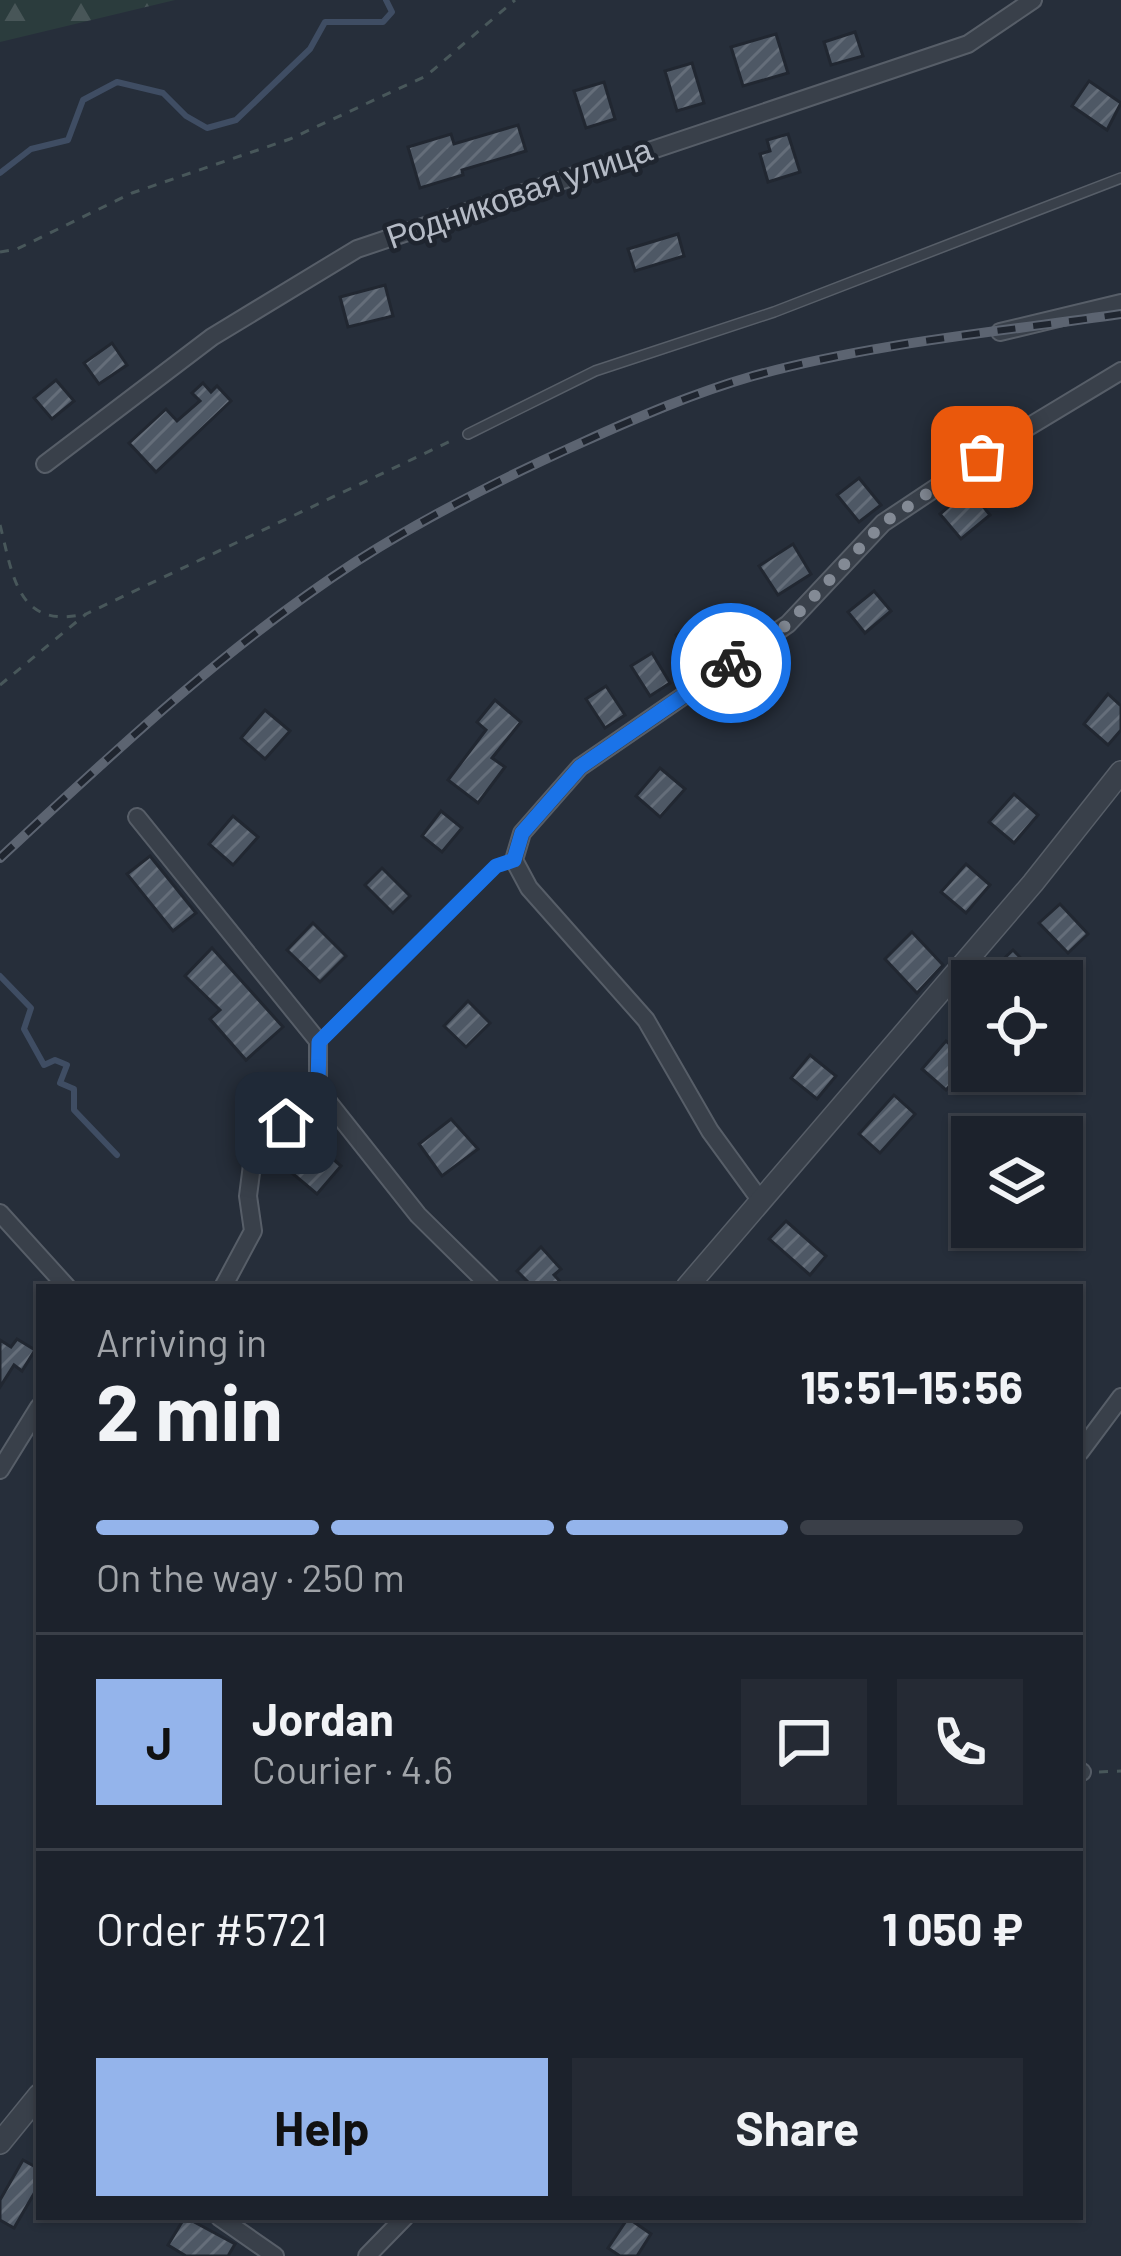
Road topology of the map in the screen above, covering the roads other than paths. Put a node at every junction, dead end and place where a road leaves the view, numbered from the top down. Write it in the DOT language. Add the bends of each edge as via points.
graph roads {
  1 [pos="1033,0"];
  2 [pos="1121,178"];
  3 [pos="1121,303"];
  4 [pos="1000,332"];
  5 [pos="1121,371"];
  6 [pos="468,434"];
  7 [pos="45,464"];
  8 [pos="1121,772"];
  9 [pos="137,817"];
  10 [pos="514,860"];
  11 [pos="319,1042"];
  12 [pos="318,1089"];
  13 [pos="760,1201"];
  14 [pos="0,1213"];
  15 [pos="64,1284"];
  16 [pos="225,1284"];
  17 [pos="488,1284"];
  18 [pos="690,1284"];
  19 [pos="1121,1397"];
  20 [pos="36,1412"];
  21 [pos="1083,1448"];
  22 [pos="0,1470"];
  23 [pos="36,2099"];
  24 [pos="0,2143"];
  25 [pos="223,2220"];
  26 [pos="402,2220"];
  27 [pos="275,2256"];
  28 [pos="367,2256"];
  1 -- 7 [label="street, Родниковая улица" via="968,44 357,249 212,337"];
  2 -- 6 [label="lane" via="774,312 595,371"];
  3 -- 4 [label="street"];
  5 -- 10 [label="street" via="883,523 788,624 580,767 522,833"];
  8 -- 13 [label="street"];
  9 -- 11 [label="street"];
  10 -- 11 [label="lane" via="496,866"];
  10 -- 13 [label="street" via="529,888 646,1020"];
  11 -- 12 [label="street"];
  12 -- 16 [label="street" via="253,1157 253,1231"];
  12 -- 17 [label="street" via="418,1215"];
  13 -- 18 [label="street"];
  14 -- 15 [label="street"];
  19 -- 21 [label="street"];
  20 -- 22 [label="street"];
  23 -- 24 [label="street"];
  25 -- 27 [label="street"];
  26 -- 28 [label="street"];
}
